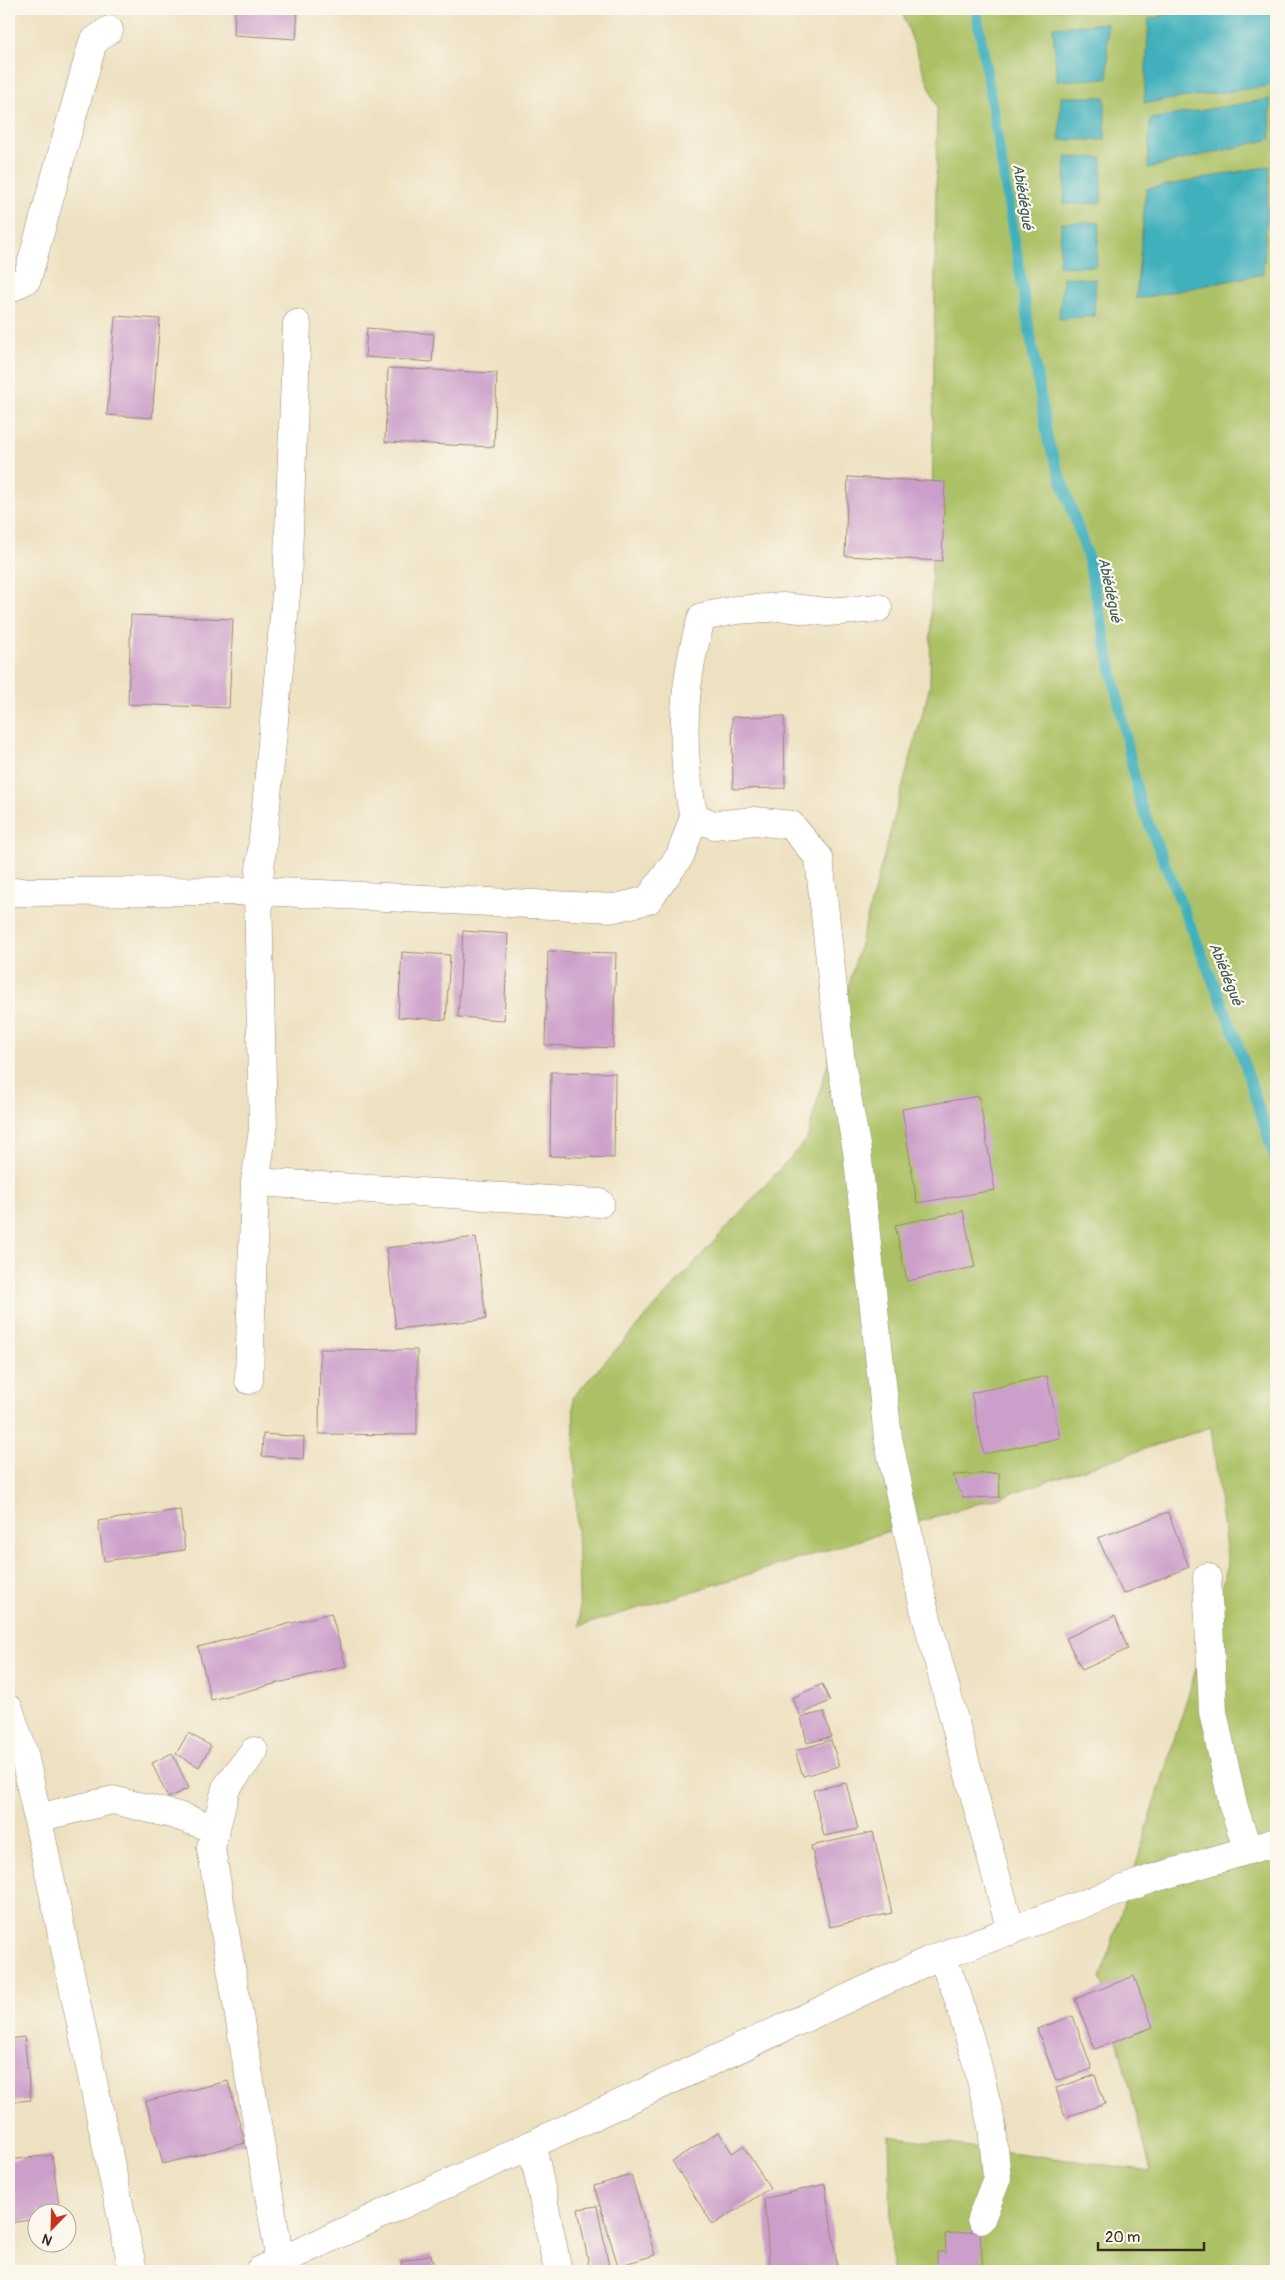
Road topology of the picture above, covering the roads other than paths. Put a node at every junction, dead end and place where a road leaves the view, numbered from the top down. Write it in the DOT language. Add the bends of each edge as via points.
graph roads {
  1 [pos="109,30"];
  2 [pos="9,289"];
  3 [pos="297,324"];
  4 [pos="878,608"];
  5 [pos="694,817"];
  6 [pos="258,891"];
  7 [pos="9,892"];
  8 [pos="255,1182"];
  9 [pos="600,1203"];
  10 [pos="250,1380"];
  11 [pos="1207,1577"];
  12 [pos="9,1709"];
  13 [pos="254,1751"];
  14 [pos="37,1818"];
  15 [pos="216,1829"];
  16 [pos="1276,1842"];
  17 [pos="1248,1850"];
  18 [pos="1010,1930"];
  19 [pos="941,1956"];
  20 [pos="532,2144"];
  21 [pos="981,2219"];
  22 [pos="270,2266"];
  23 [pos="132,2271"];
  24 [pos="558,2271"];
  1 -- 2 [label="street" via="93,42 27,278"];
  3 -- 6 [label="street" via="287,584"];
  4 -- 5 [label="street" via="827,612 783,606 702,617 686,686 684,731 686,782"];
  5 -- 6 [label="street" via="680,856 648,900 615,908"];
  5 -- 18 [label="street" via="714,826 755,821 791,825 819,858 841,1063 857,1151 888,1438 924,1608"];
  6 -- 7 [label="street"];
  6 -- 8 [label="street" via="263,1130"];
  8 -- 9 [label="street"];
  8 -- 10 [label="street"];
  11 -- 17 [label="street" via="1213,1712 1233,1805"];
  12 -- 14 [label="street" via="24,1754"];
  13 -- 15 [label="street" via="226,1788"];
  14 -- 15 [label="street" via="112,1800"];
  14 -- 23 [label="street"];
  15 -- 22 [label="street" via="211,1848"];
  16 -- 17 [label="street"];
  17 -- 18 [label="street" via="1151,1879"];
  18 -- 19 [label="street"];
  19 -- 20 [label="street"];
  19 -- 21 [label="street" via="959,2000 992,2127 997,2178"];
  20 -- 22 [label="street"];
  20 -- 24 [label="street"];
}
